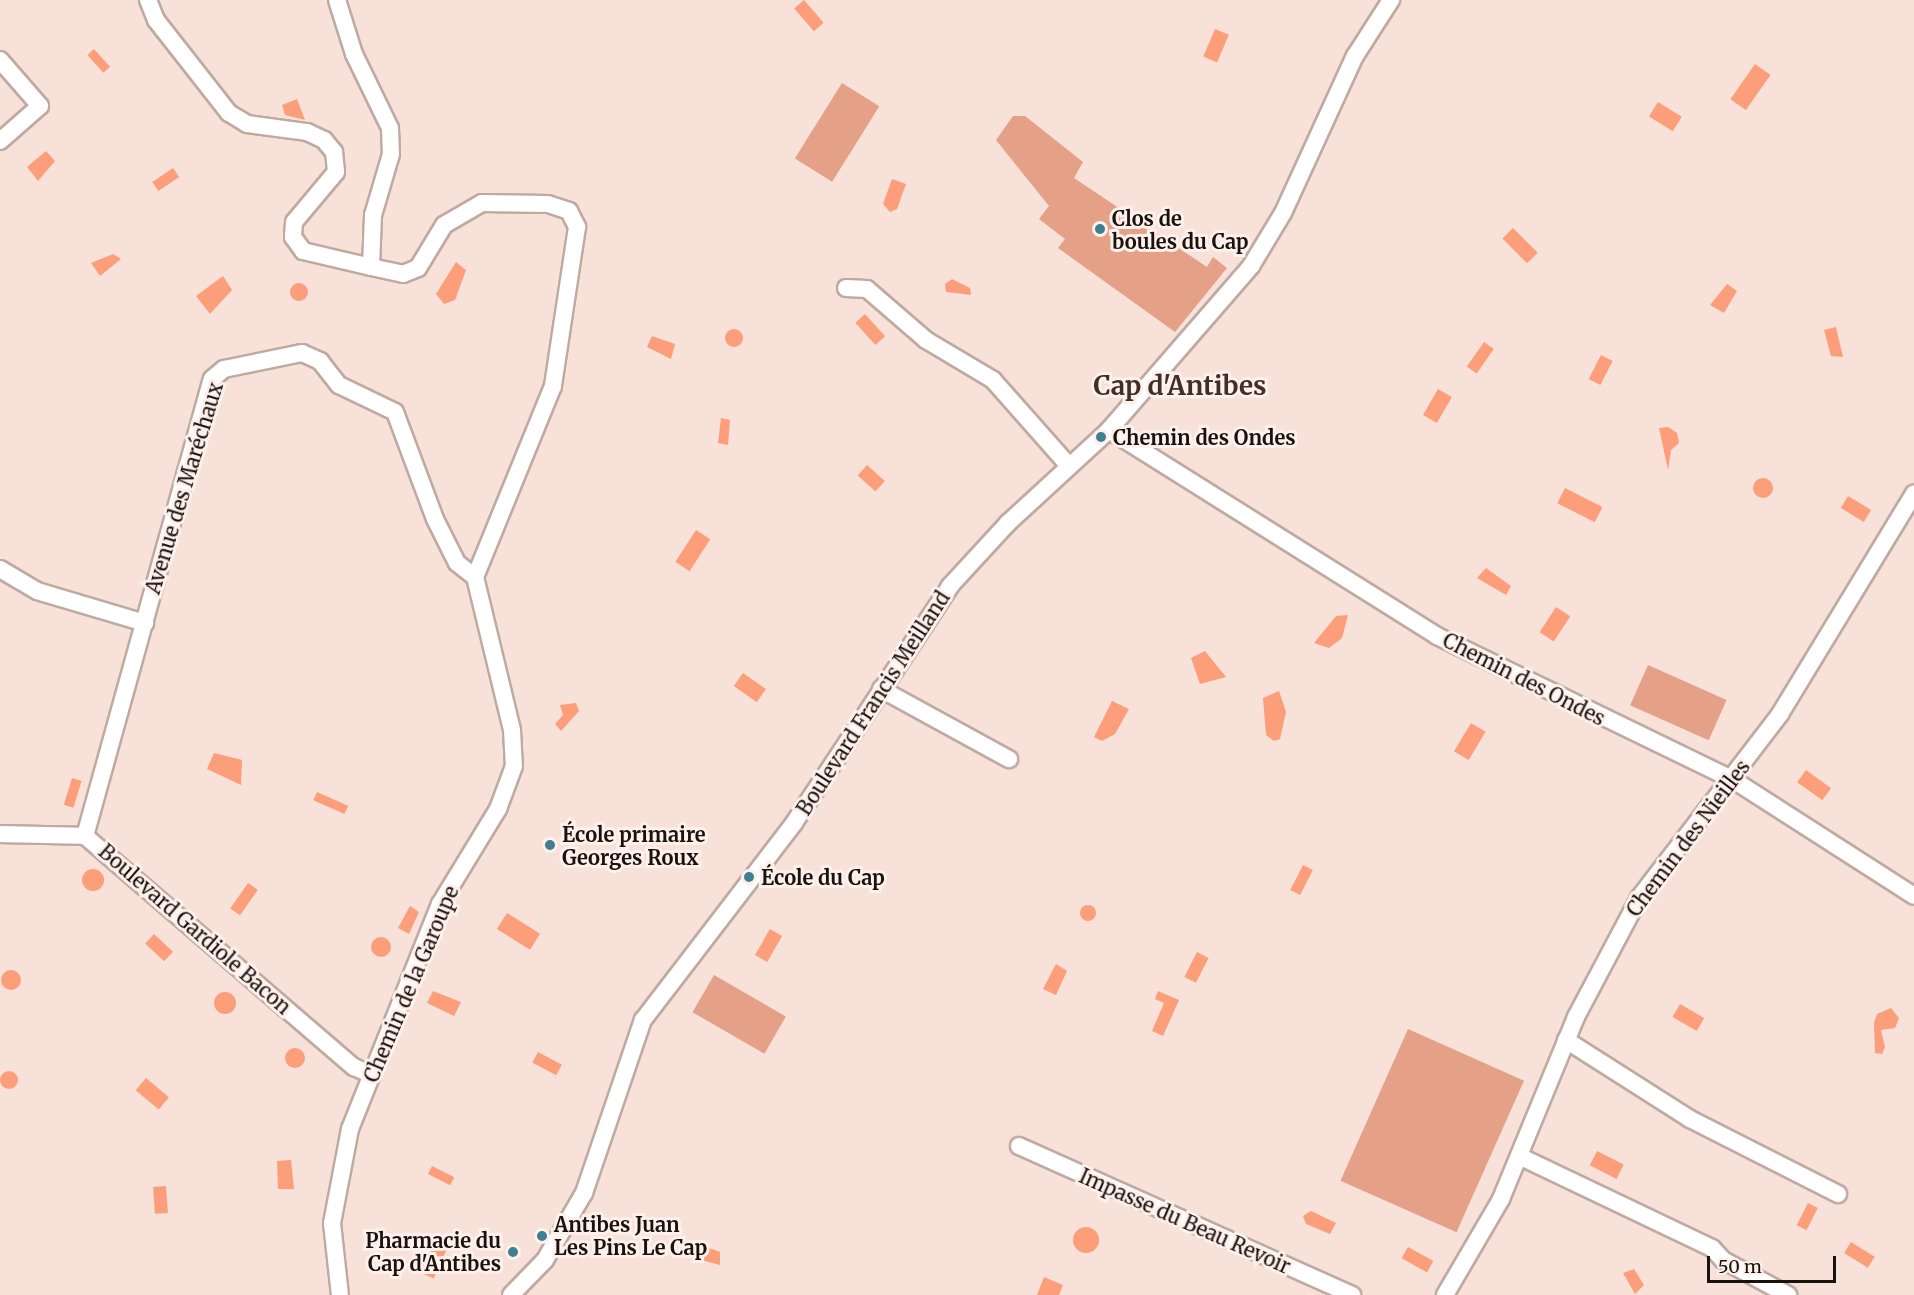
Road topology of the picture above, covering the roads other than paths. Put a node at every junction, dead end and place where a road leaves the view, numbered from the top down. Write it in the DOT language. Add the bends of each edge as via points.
graph roads {
  1 [pos="148,0"];
  2 [pos="337,0"];
  3 [pos="1391,0"];
  4 [pos="0,60"];
  5 [pos="0,141"];
  6 [pos="370,267"];
  7 [pos="846,288"];
  8 [pos="1109,430"];
  9 [pos="1070,466"];
  10 [pos="1914,494"];
  11 [pos="0,569"];
  12 [pos="475,577"];
  13 [pos="145,623"];
  14 [pos="881,689"];
  15 [pos="1009,759"];
  16 [pos="1732,779"];
  17 [pos="0,834"];
  18 [pos="85,836"];
  19 [pos="1914,896"];
  20 [pos="1566,1040"];
  21 [pos="372,1075"];
  22 [pos="1019,1146"];
  23 [pos="1521,1156"];
  24 [pos="1838,1194"];
  25 [pos="340,1295"];
  26 [pos="511,1295"];
  27 [pos="1352,1295"];
  28 [pos="1445,1295"];
  29 [pos="1788,1295"];
  1 -- 6 [label="street" via="156,20 229,112 247,124 308,132 324,140 334,152 336,172 294,222 293,237 303,251 322,259"];
  2 -- 6 [label="street" via="354,54 390,128 391,154 373,215"];
  3 -- 8 [label="street, Boulevard Francis Meilland" via="1355,56 1260,252"];
  4 -- 5 [label="street" via="40,106"];
  6 -- 12 [label="street" via="404,274 418,268 444,225 482,202 548,204 569,211 577,227 553,386"];
  7 -- 9 [label="street" via="867,289 926,340 993,380"];
  8 -- 9 [label="street, Boulevard Francis Meilland"];
  8 -- 16 [label="street, Chemin des Ondes" via="1437,636"];
  9 -- 14 [label="street, Boulevard Francis Meilland" via="950,586"];
  10 -- 16 [label="street, Chemin des Nieilles" via="1780,714"];
  11 -- 13 [label="street" via="37,591"];
  12 -- 13 [label="street, Avenue des Maréchaux" via="457,563 435,519 395,412 339,385 320,361 302,353 224,369 212,379"];
  12 -- 21 [label="street, Chemin de la Garoupe" via="512,730 513,766 498,809 440,904"];
  13 -- 18 [label="street, Avenue des Maréchaux"];
  14 -- 15 [label="street"];
  14 -- 26 [label="street, Boulevard Francis Meilland" via="794,822 643,1020 584,1193 545,1260"];
  16 -- 19 [label="street, Chemin des Ondes"];
  16 -- 20 [label="street, Chemin des Nieilles" via="1639,898"];
  17 -- 18 [label="street, Boulevard Gardiole Bacon"];
  18 -- 21 [label="street, Boulevard Gardiole Bacon" via="354,1067"];
  20 -- 23 [label="street, Chemin des Nieilles"];
  20 -- 24 [label="street" via="1690,1119"];
  21 -- 25 [label="street, Chemin de la Garoupe" via="336,1178 332,1223"];
  22 -- 27 [label="street, Impasse du Beau Revoir"];
  23 -- 28 [label="street, Chemin des Nieilles"];
  23 -- 29 [label="street" via="1712,1248 1723,1260"];
}
